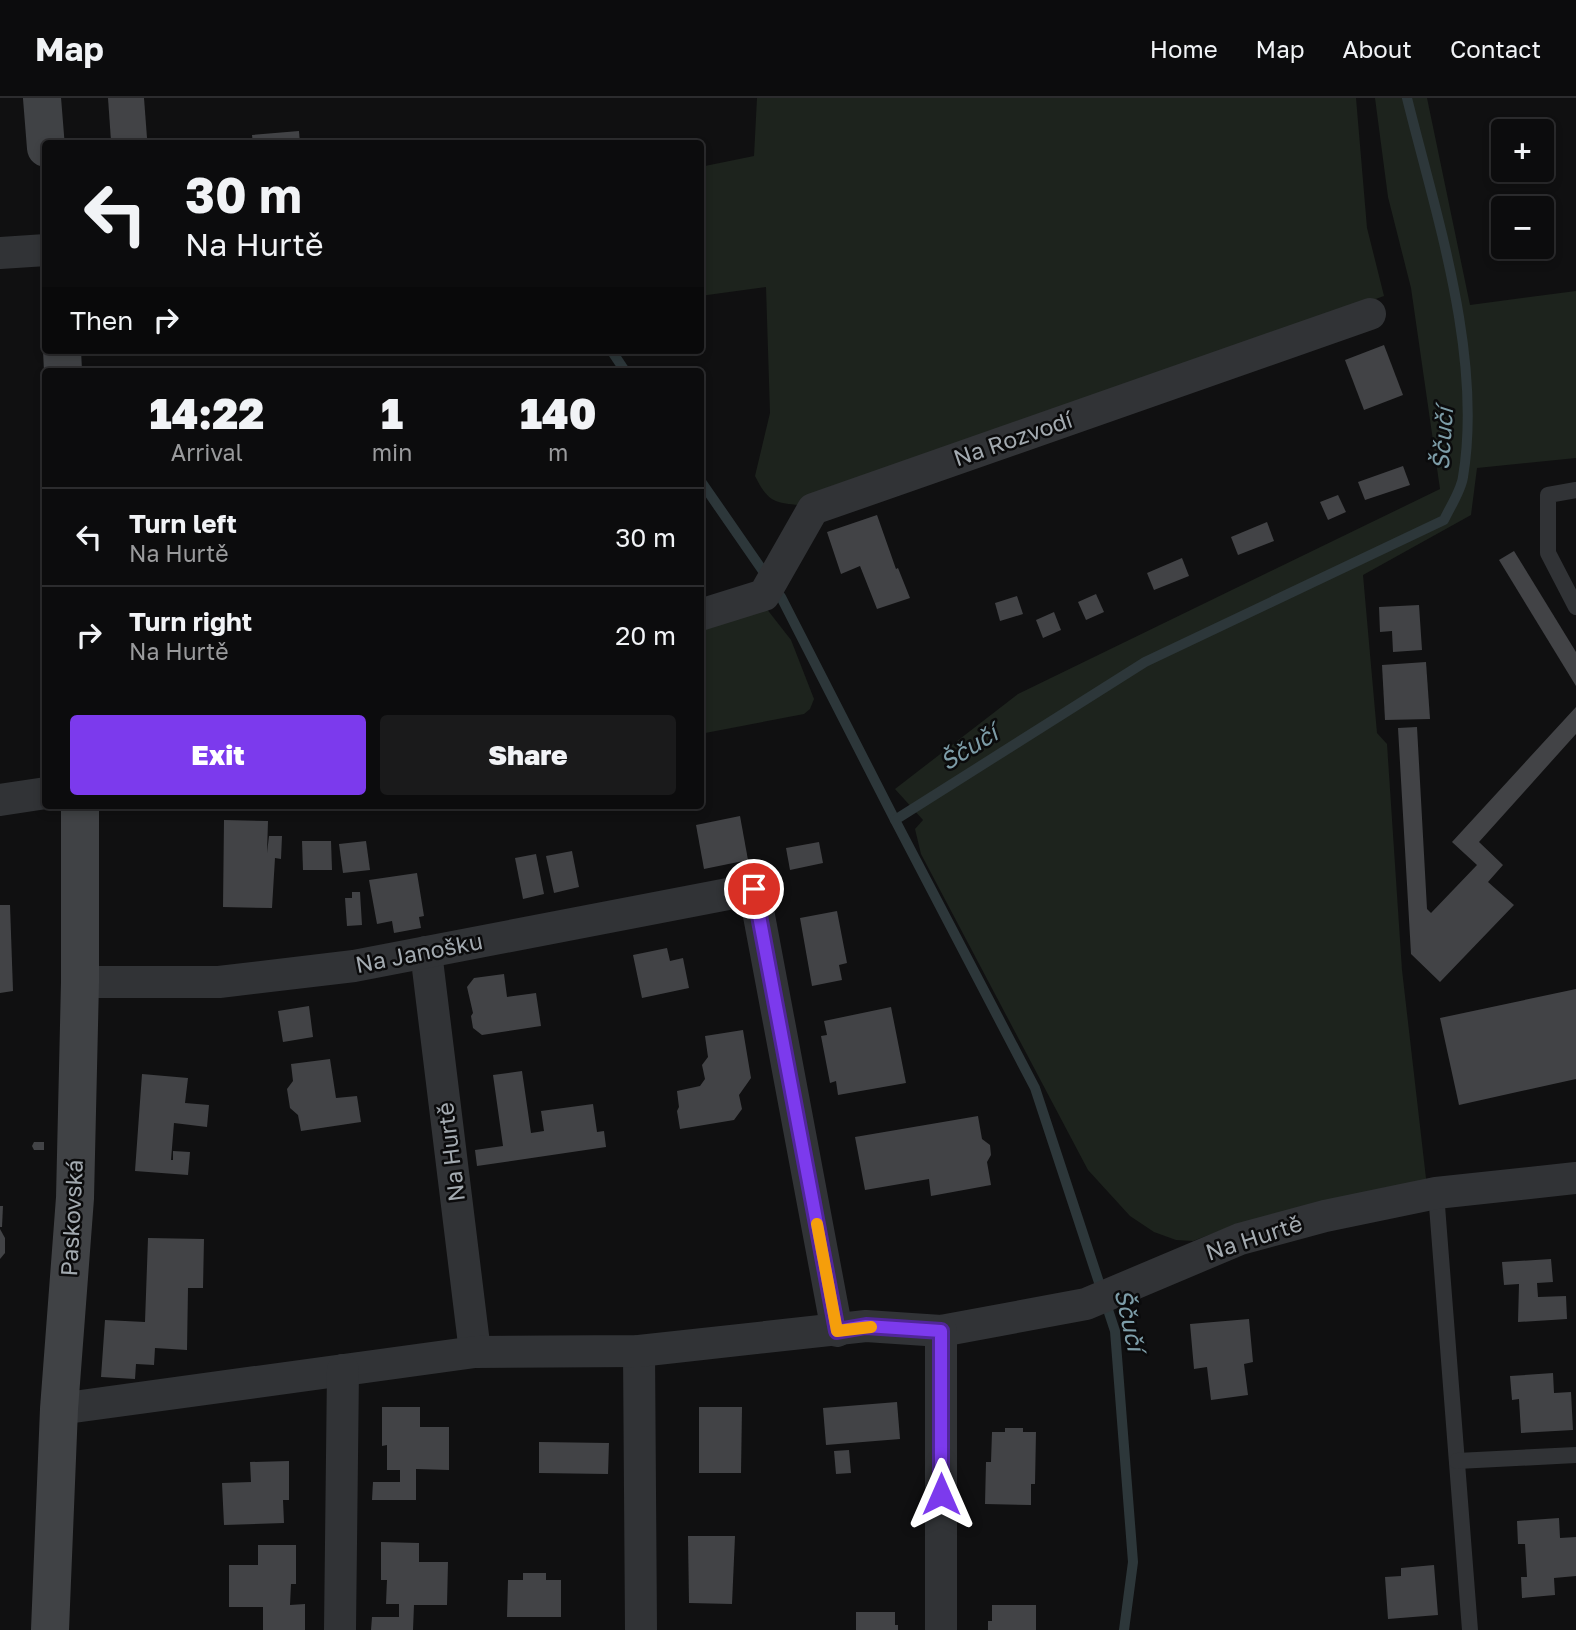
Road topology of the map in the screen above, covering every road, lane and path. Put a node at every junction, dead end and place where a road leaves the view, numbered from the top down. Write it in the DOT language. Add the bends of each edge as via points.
graph roads {
  1 [pos="42,98"];
  2 [pos="45,140"];
  3 [pos="42,250"];
  4 [pos="0,253"];
  5 [pos="1370,314"];
  6 [pos="1576,490"];
  7 [pos="1576,607"];
  8 [pos="704,614"];
  9 [pos="42,794"];
  10 [pos="0,800"];
  11 [pos="80,809"];
  12 [pos="426,952"];
  13 [pos="80,982"];
  14 [pos="1576,1178"];
  15 [pos="1436,1193"];
  16 [pos="837,1331"];
  17 [pos="941,1331"];
  18 [pos="639,1351"];
  19 [pos="475,1352"];
  20 [pos="343,1370"];
  21 [pos="59,1409"];
  22 [pos="1576,1455"];
  23 [pos="1457,1461"];
  24 [pos="50,1630"];
  25 [pos="341,1630"];
  26 [pos="641,1630"];
  27 [pos="941,1630"];
  28 [pos="1470,1630"];
  1 -- 2 [label="street"];
  3 -- 4 [label="street"];
  5 -- 8 [label="street, Na Rozvodí" via="813,509 764,595"];
  6 -- 7 [label="lane" via="1548,495 1548,553"];
  9 -- 10 [label="street"];
  11 -- 13 [label="street, Paskovská"];
  12 -- 13 [label="street, Na Janošku" via="354,966 219,982"];
  12 -- 16 [label="street, Na Janošku" via="754,889"];
  12 -- 19 [label="street, Na Hurtě"];
  13 -- 21 [label="street, Paskovská" via="75,1199"];
  14 -- 15 [label="street, Na Hurtě"];
  15 -- 17 [label="street, Na Hurtě" via="1240,1239 1086,1304"];
  15 -- 23 [label="lane"];
  16 -- 17 [label="street, Na Hurtě" via="866,1326"];
  16 -- 18 [label="street, Na Hurtě"];
  17 -- 27 [label="street"];
  18 -- 19 [label="street, Na Hurtě"];
  18 -- 26 [label="street"];
  19 -- 20 [label="street, Na Hurtě"];
  20 -- 21 [label="street, Na Hurtě"];
  20 -- 25 [label="street"];
  21 -- 24 [label="street, Paskovská"];
  22 -- 23 [label="lane"];
  23 -- 28 [label="lane"];
}
